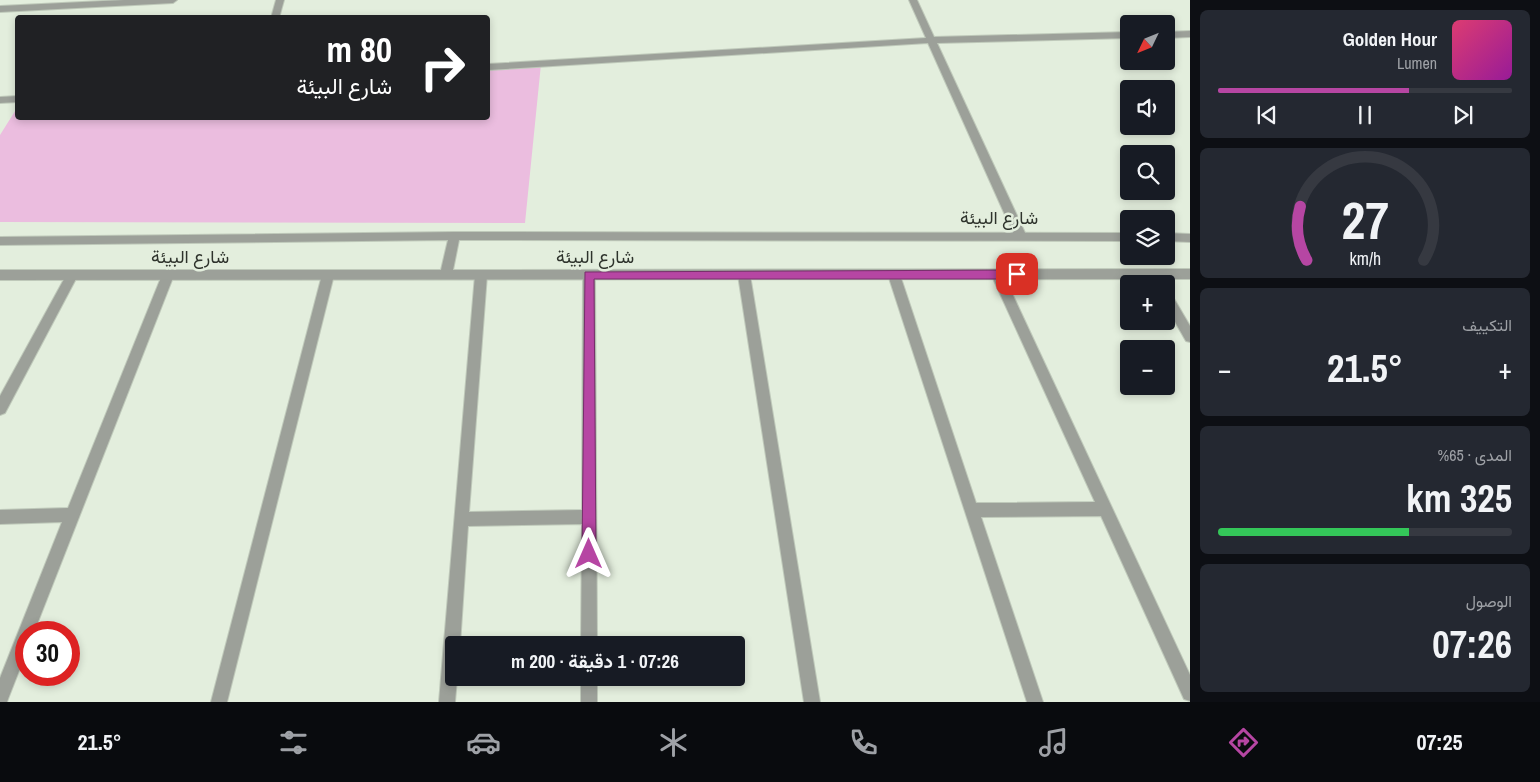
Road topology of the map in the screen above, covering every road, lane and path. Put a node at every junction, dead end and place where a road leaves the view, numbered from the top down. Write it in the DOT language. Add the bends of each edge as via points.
graph roads {
  1 [pos="173,0"];
  2 [pos="280,0"];
  3 [pos="913,0"];
  4 [pos="0,9"];
  5 [pos="276,15"];
  6 [pos="1190,34"];
  7 [pos="1175,35"];
  8 [pos="1120,36"];
  9 [pos="932,40"];
  10 [pos="490,67"];
  11 [pos="15,98"];
  12 [pos="0,100"];
  13 [pos="1020,235"];
  14 [pos="454,236"];
  15 [pos="1120,236"];
  16 [pos="1175,237"];
  17 [pos="1190,238"];
  18 [pos="0,241"];
  19 [pos="744,274"];
  20 [pos="997,274"];
  21 [pos="1190,274"];
  22 [pos="0,275"];
  23 [pos="72,275"];
  24 [pos="168,275"];
  25 [pos="328,275"];
  26 [pos="446,275"];
  27 [pos="481,275"];
  28 [pos="589,275"];
  29 [pos="894,275"];
  30 [pos="1175,276"];
  31 [pos="1120,278"];
  32 [pos="1175,311"];
  33 [pos="1190,337"];
  34 [pos="0,409"];
  35 [pos="1105,509"];
  36 [pos="972,510"];
  37 [pos="73,515"];
  38 [pos="0,517"];
  39 [pos="589,517"];
  40 [pos="462,519"];
  41 [pos="31,621"];
  42 [pos="589,636"];
  43 [pos="15,661"];
  44 [pos="590,686"];
  45 [pos="1190,693"];
  46 [pos="0,699"];
  47 [pos="219,702"];
  48 [pos="447,702"];
  49 [pos="590,702"];
  50 [pos="812,702"];
  51 [pos="1036,702"];
  1 -- 4 [label="street"];
  2 -- 5 [label="street"];
  3 -- 9 [label="street"];
  6 -- 7 [label="street"];
  8 -- 9 [label="street"];
  9 -- 10 [label="street"];
  9 -- 13 [label="street"];
  11 -- 12 [label="street"];
  13 -- 14 [label="street, شارع البيئة"];
  13 -- 15 [label="street, شارع البيئة"];
  14 -- 18 [label="street, شارع البيئة"];
  14 -- 26 [label="street"];
  16 -- 17 [label="street"];
  19 -- 28 [label="street, شارع البيئة"];
  19 -- 29 [label="street, شارع البيئة"];
  19 -- 50 [label="street"];
  20 -- 29 [label="street, شارع البيئة"];
  20 -- 31 [label="street, شارع البيئة"];
  20 -- 35 [label="street"];
  21 -- 30 [label="street, شارع البيئة"];
  22 -- 23 [label="street, شارع البيئة"];
  23 -- 24 [label="street, شارع البيئة"];
  23 -- 34 [label="street"];
  24 -- 25 [label="street, شارع البيئة"];
  24 -- 37 [label="street"];
  25 -- 26 [label="street, شارع البيئة"];
  25 -- 47 [label="street"];
  26 -- 27 [label="street, شارع البيئة"];
  27 -- 28 [label="street, شارع البيئة"];
  27 -- 40 [label="street"];
  28 -- 39 [label="street"];
  29 -- 36 [label="street"];
  32 -- 33 [label="street"];
  35 -- 36 [label="street"];
  35 -- 45 [label="street"];
  36 -- 51 [label="street"];
  37 -- 38 [label="street"];
  37 -- 41 [label="street"];
  39 -- 40 [label="street"];
  39 -- 42 [label="street"];
  40 -- 48 [label="street"];
  43 -- 46 [label="street"];
  44 -- 49 [label="street"];
}
